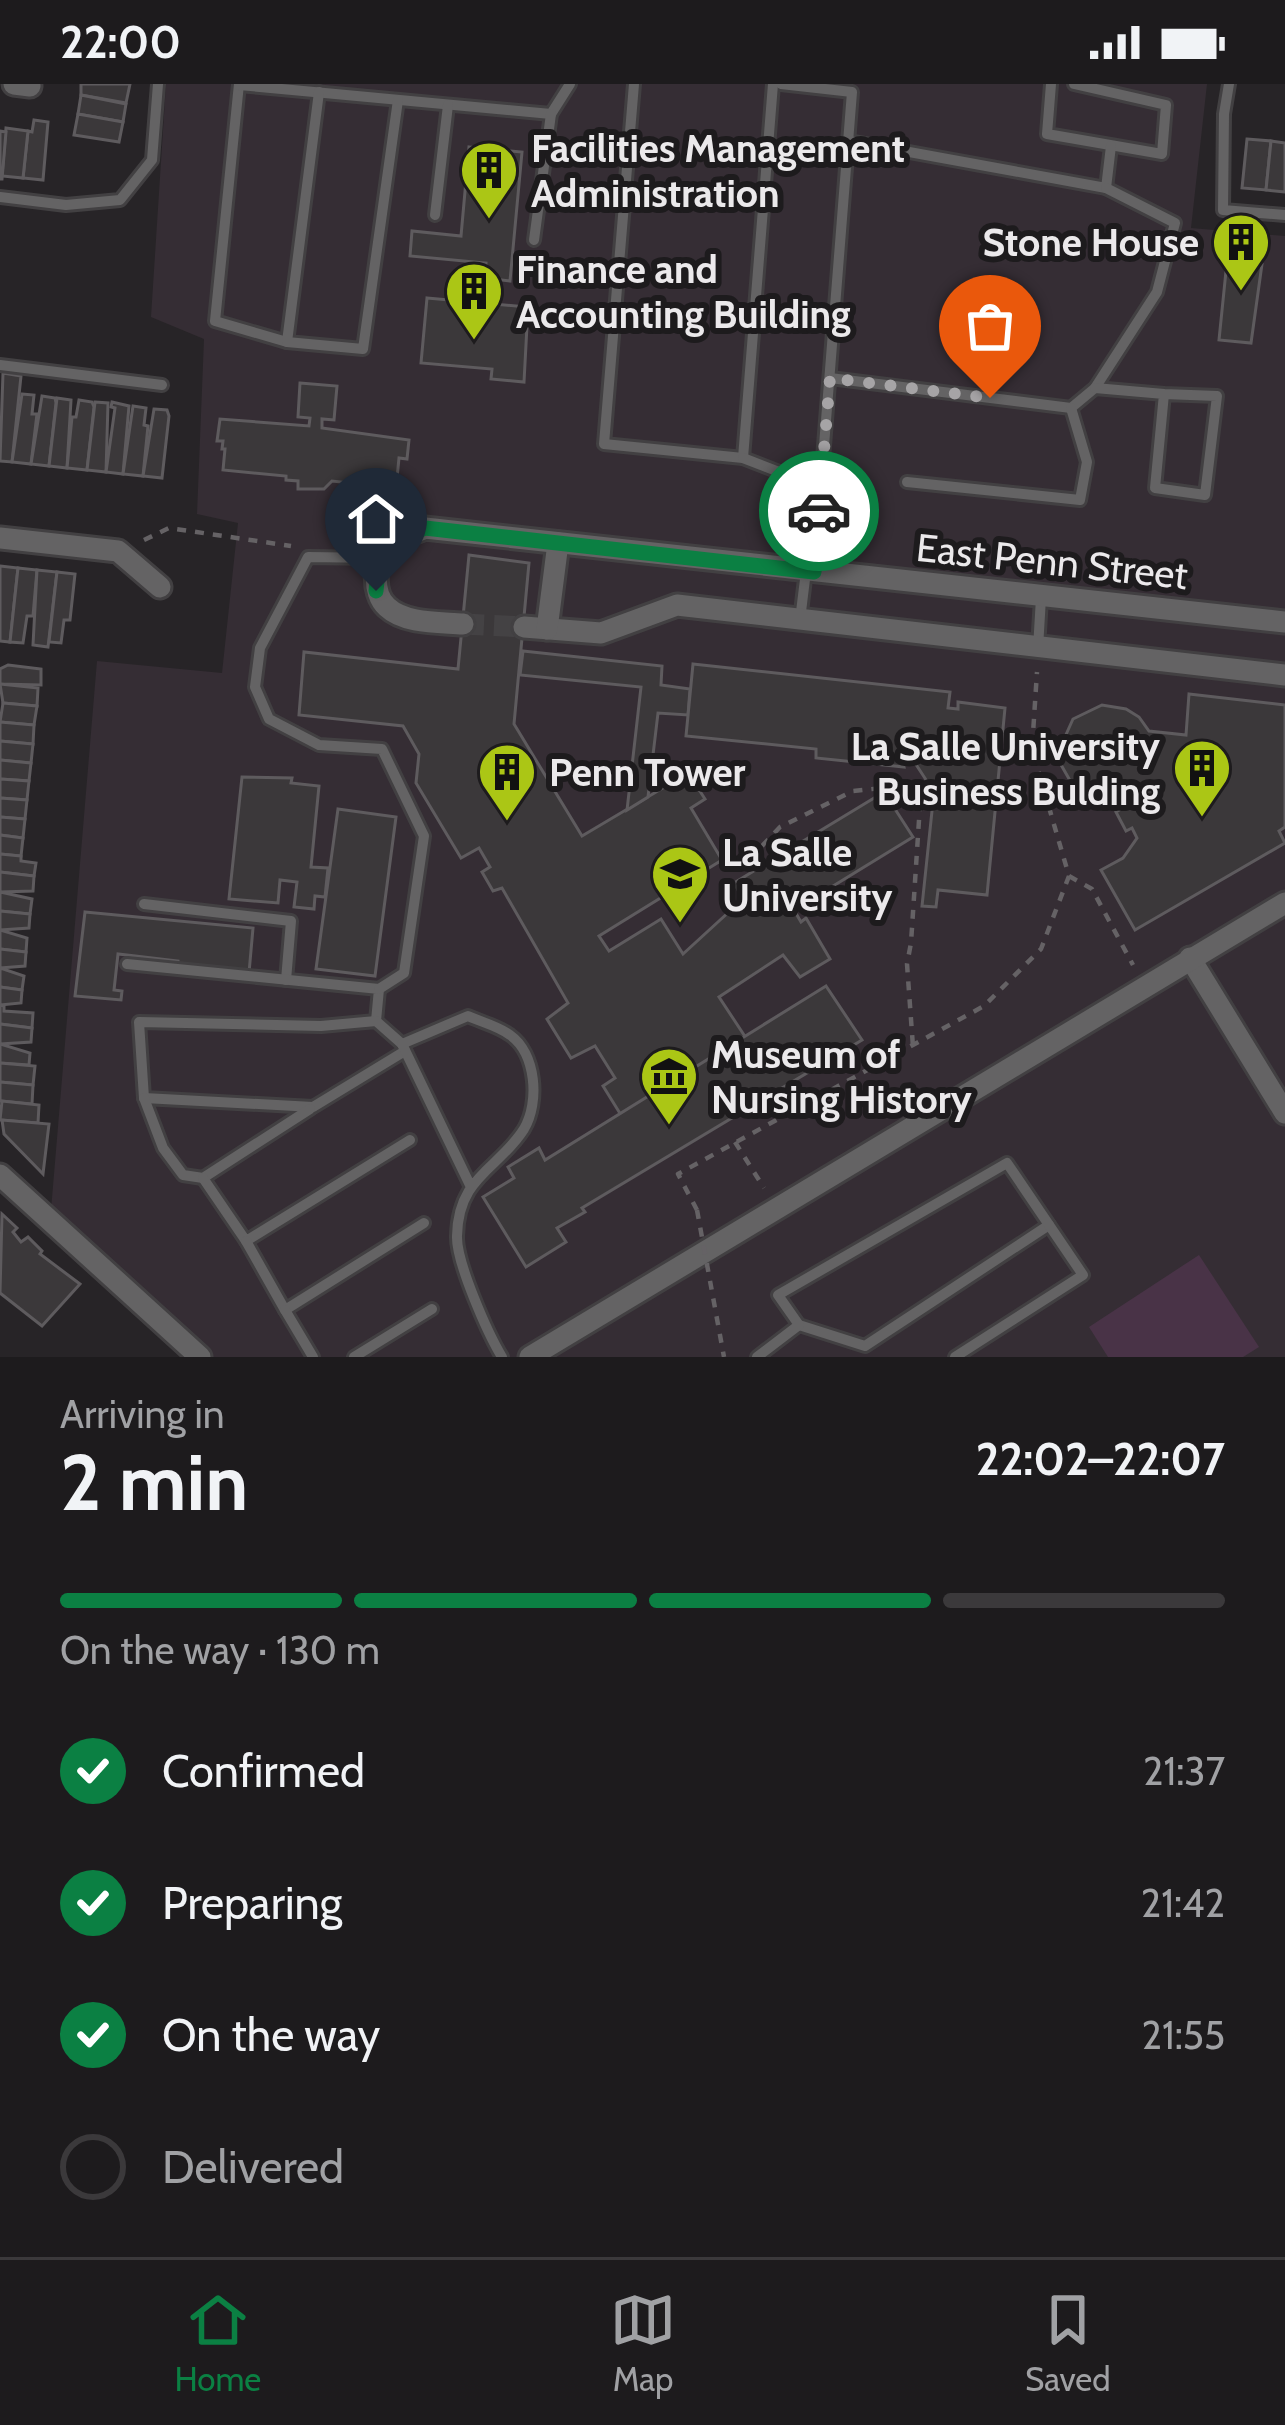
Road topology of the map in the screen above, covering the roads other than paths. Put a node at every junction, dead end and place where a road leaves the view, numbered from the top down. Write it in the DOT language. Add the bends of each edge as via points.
graph roads {
  1 [pos="158,84"];
  2 [pos="239,84"];
  3 [pos="570,84"];
  4 [pos="634,84"];
  5 [pos="777,84"];
  6 [pos="1051,84"];
  7 [pos="1074,84"];
  8 [pos="1229,84"];
  9 [pos="319,92"];
  10 [pos="398,100"];
  11 [pos="448,105"];
  12 [pos="551,114"];
  13 [pos="849,141"];
  14 [pos="1111,146"];
  15 [pos="1106,188"];
  16 [pos="0,197"];
  17 [pos="435,214"];
  18 [pos="1285,214"];
  19 [pos="534,240"];
  20 [pos="287,341"];
  21 [pos="0,364"];
  22 [pos="830,378"];
  23 [pos="162,385"];
  24 [pos="1095,388"];
  25 [pos="1164,394"];
  26 [pos="1071,408"];
  27 [pos="743,458"];
  28 [pos="908,482"];
  29 [pos="0,538"];
  30 [pos="558,543"];
  31 [pos="379,558"];
  32 [pos="804,571"];
  33 [pos="160,587"];
  34 [pos="1041,598"];
  35 [pos="800,620"];
  36 [pos="1285,622"];
  37 [pos="463,624"];
  38 [pos="1039,648"];
  39 [pos="1285,675"];
  40 [pos="1285,903"];
  41 [pos="144,904"];
  42 [pos="1190,958"];
  43 [pos="127,964"];
  44 [pos="286,980"];
  45 [pos="379,989"];
  46 [pos="376,1021"];
  47 [pos="403,1048"];
  48 [pos="144,1098"];
  49 [pos="313,1107"];
  50 [pos="1285,1113"];
  51 [pos="410,1140"];
  52 [pos="0,1175"];
  53 [pos="203,1178"];
  54 [pos="470,1184"];
  55 [pos="424,1223"];
  56 [pos="1049,1225"];
  57 [pos="246,1241"];
  58 [pos="284,1310"];
  59 [pos="433,1310"];
  60 [pos="799,1325"];
  61 [pos="200,1357"];
  62 [pos="314,1357"];
  63 [pos="354,1357"];
  64 [pos="502,1357"];
  65 [pos="530,1357"];
  66 [pos="757,1357"];
  67 [pos="956,1357"];
  1 -- 16 [label="lane" via="152,160 120,200 66,205"];
  2 -- 9 [label="lane"];
  2 -- 20 [label="lane" via="215,321"];
  3 -- 12 [label="lane"];
  4 -- 27 [label="lane" via="604,444"];
  5 -- 13 [label="lane" via="852,92"];
  5 -- 27 [label="lane"];
  6 -- 14 [label="lane" via="1047,134"];
  7 -- 14 [label="lane" via="1166,105 1162,154"];
  8 -- 18 [label="lane" via="1223,210"];
  9 -- 10 [label="lane"];
  9 -- 20 [label="lane"];
  10 -- 11 [label="lane"];
  10 -- 20 [label="lane" via="363,349"];
  11 -- 12 [label="lane"];
  11 -- 17 [label="lane"];
  12 -- 19 [label="lane"];
  13 -- 15 [label="lane"];
  13 -- 22 [label="lane"];
  14 -- 15 [label="lane"];
  15 -- 24 [label="lane" via="1175,223 1156,292"];
  21 -- 23 [label="lane"];
  22 -- 26 [label="lane"];
  22 -- 32 [label="lane"];
  24 -- 25 [label="lane"];
  24 -- 26 [label="lane"];
  25 -- 25 [label="lane" via="1155,488 1205,495 1217,396"];
  26 -- 28 [label="lane" via="1087,461 1080,500"];
  27 -- 32 [label="lane" via="797,479"];
  29 -- 33 [label="street" via="118,551"];
  30 -- 31 [label="street, East Penn Street" via="425,528 390,543"];
  30 -- 32 [label="street, East Penn Street"];
  30 -- 35 [label="street" via="536,628 601,633 677,605"];
  31 -- 37 [label="street" via="376,591 387,608"];
  31 -- 45 [label="lane" via="308,557 260,648 255,687 269,719 319,745 382,748 424,836 404,973"];
  32 -- 34 [label="street, East Penn Street"];
  32 -- 35 [label="lane"];
  34 -- 36 [label="street, East Penn Street"];
  34 -- 38 [label="lane"];
  35 -- 38 [label="street"];
  38 -- 39 [label="street"];
  40 -- 42 [label="street"];
  41 -- 44 [label="lane" via="291,921"];
  42 -- 50 [label="street"];
  42 -- 65 [label="street"];
  43 -- 44 [label="lane"];
  44 -- 45 [label="lane"];
  45 -- 46 [label="lane"];
  46 -- 47 [label="lane"];
  46 -- 48 [label="lane" via="139,1022"];
  47 -- 49 [label="lane"];
  47 -- 54 [label="lane"];
  47 -- 54 [label="lane" via="467,1016 513,1036 532,1066 524,1128"];
  48 -- 49 [label="lane"];
  48 -- 53 [label="lane" via="163,1148 183,1175"];
  49 -- 53 [label="lane"];
  51 -- 57 [label="lane"];
  52 -- 61 [label="street"];
  53 -- 57 [label="lane"];
  54 -- 64 [label="lane" via="456,1237"];
  55 -- 58 [label="lane"];
  56 -- 60 [label="lane" via="865,1346"];
  56 -- 60 [label="lane" via="1006,1163 778,1294"];
  56 -- 67 [label="lane" via="1083,1275"];
  57 -- 58 [label="lane"];
  58 -- 62 [label="lane"];
  59 -- 63 [label="lane"];
  60 -- 66 [label="lane"];
}
